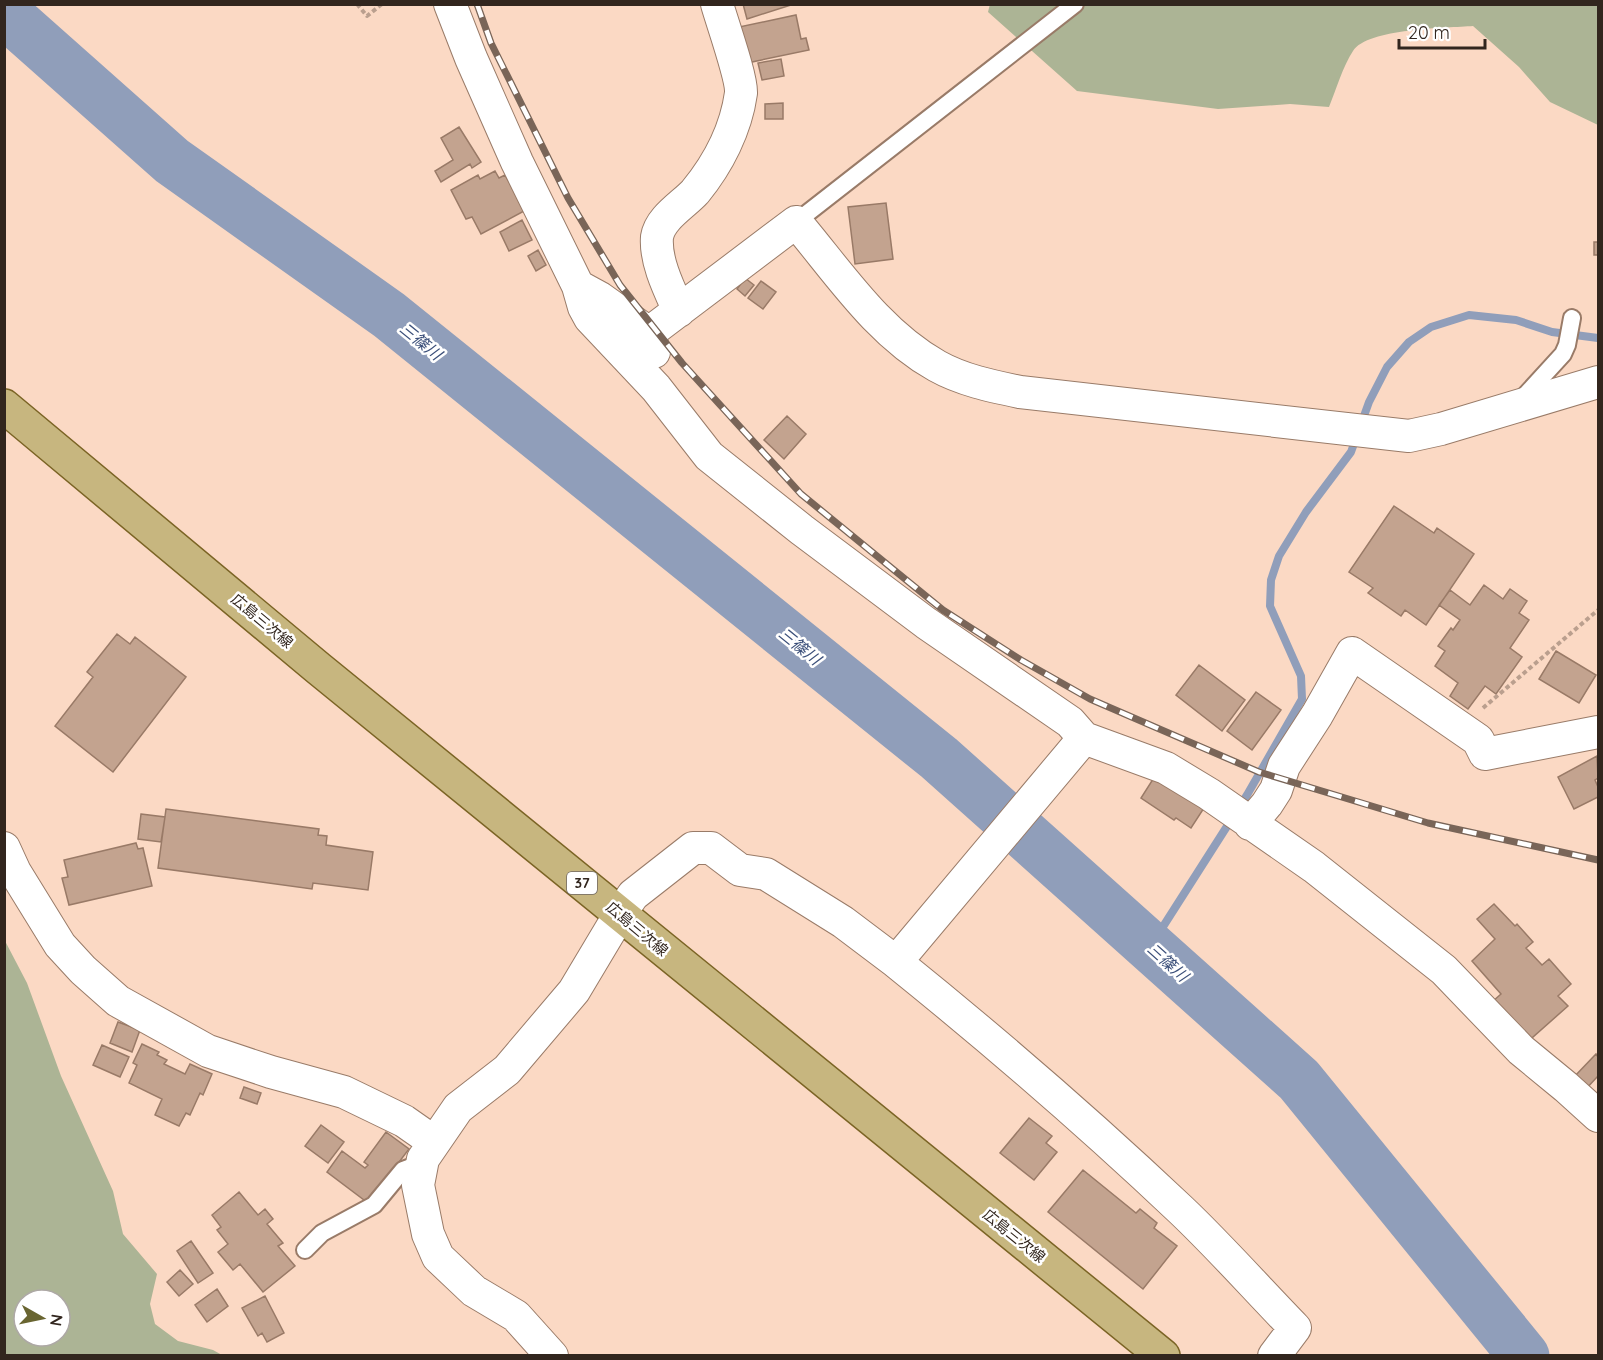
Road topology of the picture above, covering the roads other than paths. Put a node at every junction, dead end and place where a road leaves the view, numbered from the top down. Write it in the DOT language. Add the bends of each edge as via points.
graph roads {
  1 [pos="450,4"];
  2 [pos="717,4"];
  3 [pos="1075,4"];
  4 [pos="796,222"];
  5 [pos="578,286"];
  6 [pos="679,311"];
  7 [pos="1571,322"];
  8 [pos="649,333"];
  9 [pos="1599,382"];
  10 [pos="656,388"];
  11 [pos="1517,405"];
  12 [pos="4,406"];
  13 [pos="1599,732"];
  14 [pos="1080,742"];
  15 [pos="1250,824"];
  16 [pos="4,848"];
  17 [pos="620,914"];
  18 [pos="901,956"];
  19 [pos="1598,1116"];
  20 [pos="428,1153"];
  21 [pos="305,1250"];
  22 [pos="552,1356"];
  23 [pos="1163,1356"];
  24 [pos="1274,1356"];
  1 -- 5 [label="street" via="517,162"];
  2 -- 6 [label="street" via="741,91 728,141 695,191 660,226 660,260"];
  3 -- 4 [label="lane"];
  4 -- 6 [label="street"];
  4 -- 11 [label="street" via="870,312 897,338 938,367 987,385 1409,436"];
  5 -- 8 [label="street"];
  5 -- 10 [label="street" via="590,318"];
  6 -- 8 [label="street"];
  7 -- 11 [label="lane" via="1567,345 1554,367"];
  8 -- 10 [label="street" via="659,368"];
  9 -- 11 [label="street"];
  10 -- 14 [label="street" via="709,456 917,616 1070,722"];
  12 -- 17 [label="main road, 広島三次線 / 37"];
  13 -- 15 [label="street" via="1485,754 1478,740 1352,653 1284,766 1276,790"];
  14 -- 15 [label="street" via="1166,768"];
  14 -- 18 [label="street"];
  15 -- 19 [label="street" via="1314,867 1444,970 1521,1050"];
  16 -- 20 [label="street" via="60,945 118,1001 208,1051 344,1092 396,1117"];
  17 -- 18 [label="street" via="633,895 693,848 711,848 740,870 766,874"];
  17 -- 20 [label="street" via="574,991 507,1070 458,1108"];
  17 -- 23 [label="main road, 広島三次線 / 37"];
  18 -- 24 [label="street" via="1182,1211 1295,1328"];
  20 -- 21 [label="lane" via="403,1170 374,1205 322,1233"];
  20 -- 22 [label="street" via="418,1185 438,1257 474,1291 516,1316"];
}
